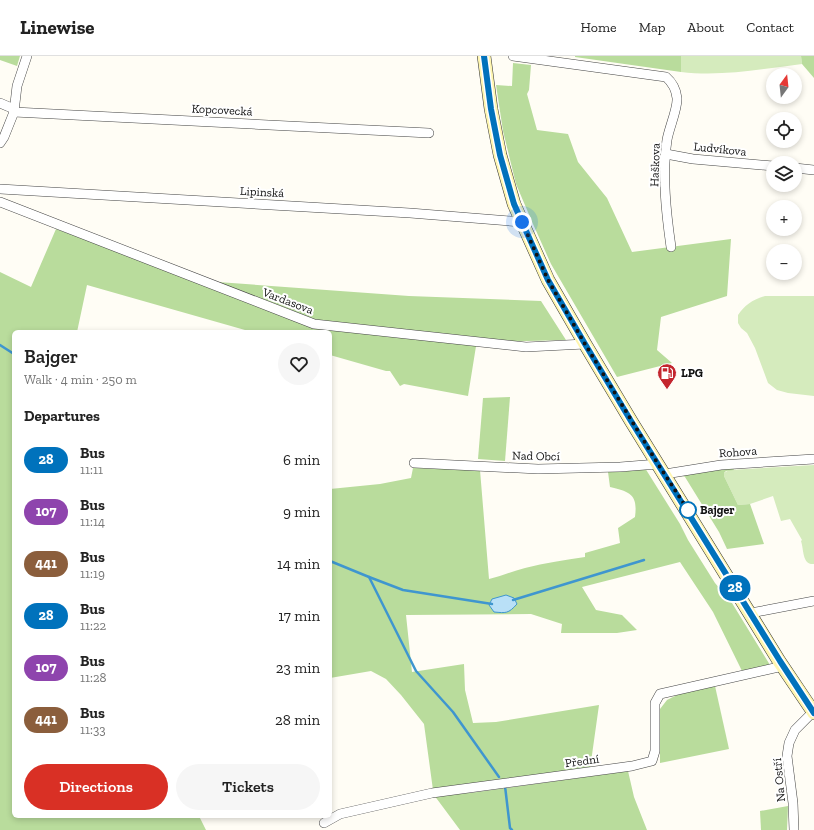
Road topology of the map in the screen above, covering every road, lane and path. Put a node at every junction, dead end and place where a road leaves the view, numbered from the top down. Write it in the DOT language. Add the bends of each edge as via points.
graph roads {
  1 [pos="27,56"];
  2 [pos="484,56"];
  3 [pos="513,56"];
  4 [pos="0,103"];
  5 [pos="14,111"];
  6 [pos="429,132"];
  7 [pos="0,143"];
  8 [pos="666,154"];
  9 [pos="766,165"];
  10 [pos="802,169"];
  11 [pos="814,170"];
  12 [pos="0,189"];
  13 [pos="0,202"];
  14 [pos="522,222"];
  15 [pos="671,247"];
  16 [pos="585,344"];
  17 [pos="814,459"];
  18 [pos="414,463"];
  19 [pos="662,469"];
  20 [pos="814,601"];
  21 [pos="751,613"];
  22 [pos="783,666"];
  23 [pos="814,713"];
  24 [pos="324,823"];
  25 [pos="794,830"];
  1 -- 5 [label="street" via="17,86"];
  2 -- 14 [label="main road" via="500,155"];
  3 -- 8 [label="street, Haškova" via="666,77 674,84 678,99 667,138"];
  4 -- 5 [label="street, Kopcovecká"];
  5 -- 6 [label="street, Kopcovecká"];
  5 -- 7 [label="street"];
  8 -- 9 [label="street, Ludvíkova"];
  8 -- 15 [label="street, Haškova" via="666,213"];
  10 -- 11 [label="street"];
  12 -- 14 [label="street, Lipinská"];
  13 -- 16 [label="street, Vardasova" via="314,324 526,347"];
  14 -- 16 [label="main road" via="548,280"];
  16 -- 19 [label="main road"];
  17 -- 19 [label="street, Rohova"];
  18 -- 19 [label="street, Nad Obcí" via="538,469"];
  19 -- 21 [label="main road"];
  20 -- 21 [label="street"];
  21 -- 22 [label="main road"];
  22 -- 23 [label="main road"];
  22 -- 24 [label="street, Přední" via="660,694 654,703 655,751 652,762 432,793 340,814"];
  23 -- 25 [label="street, Na Ostří" via="795,730 789,743 787,756"];
}
